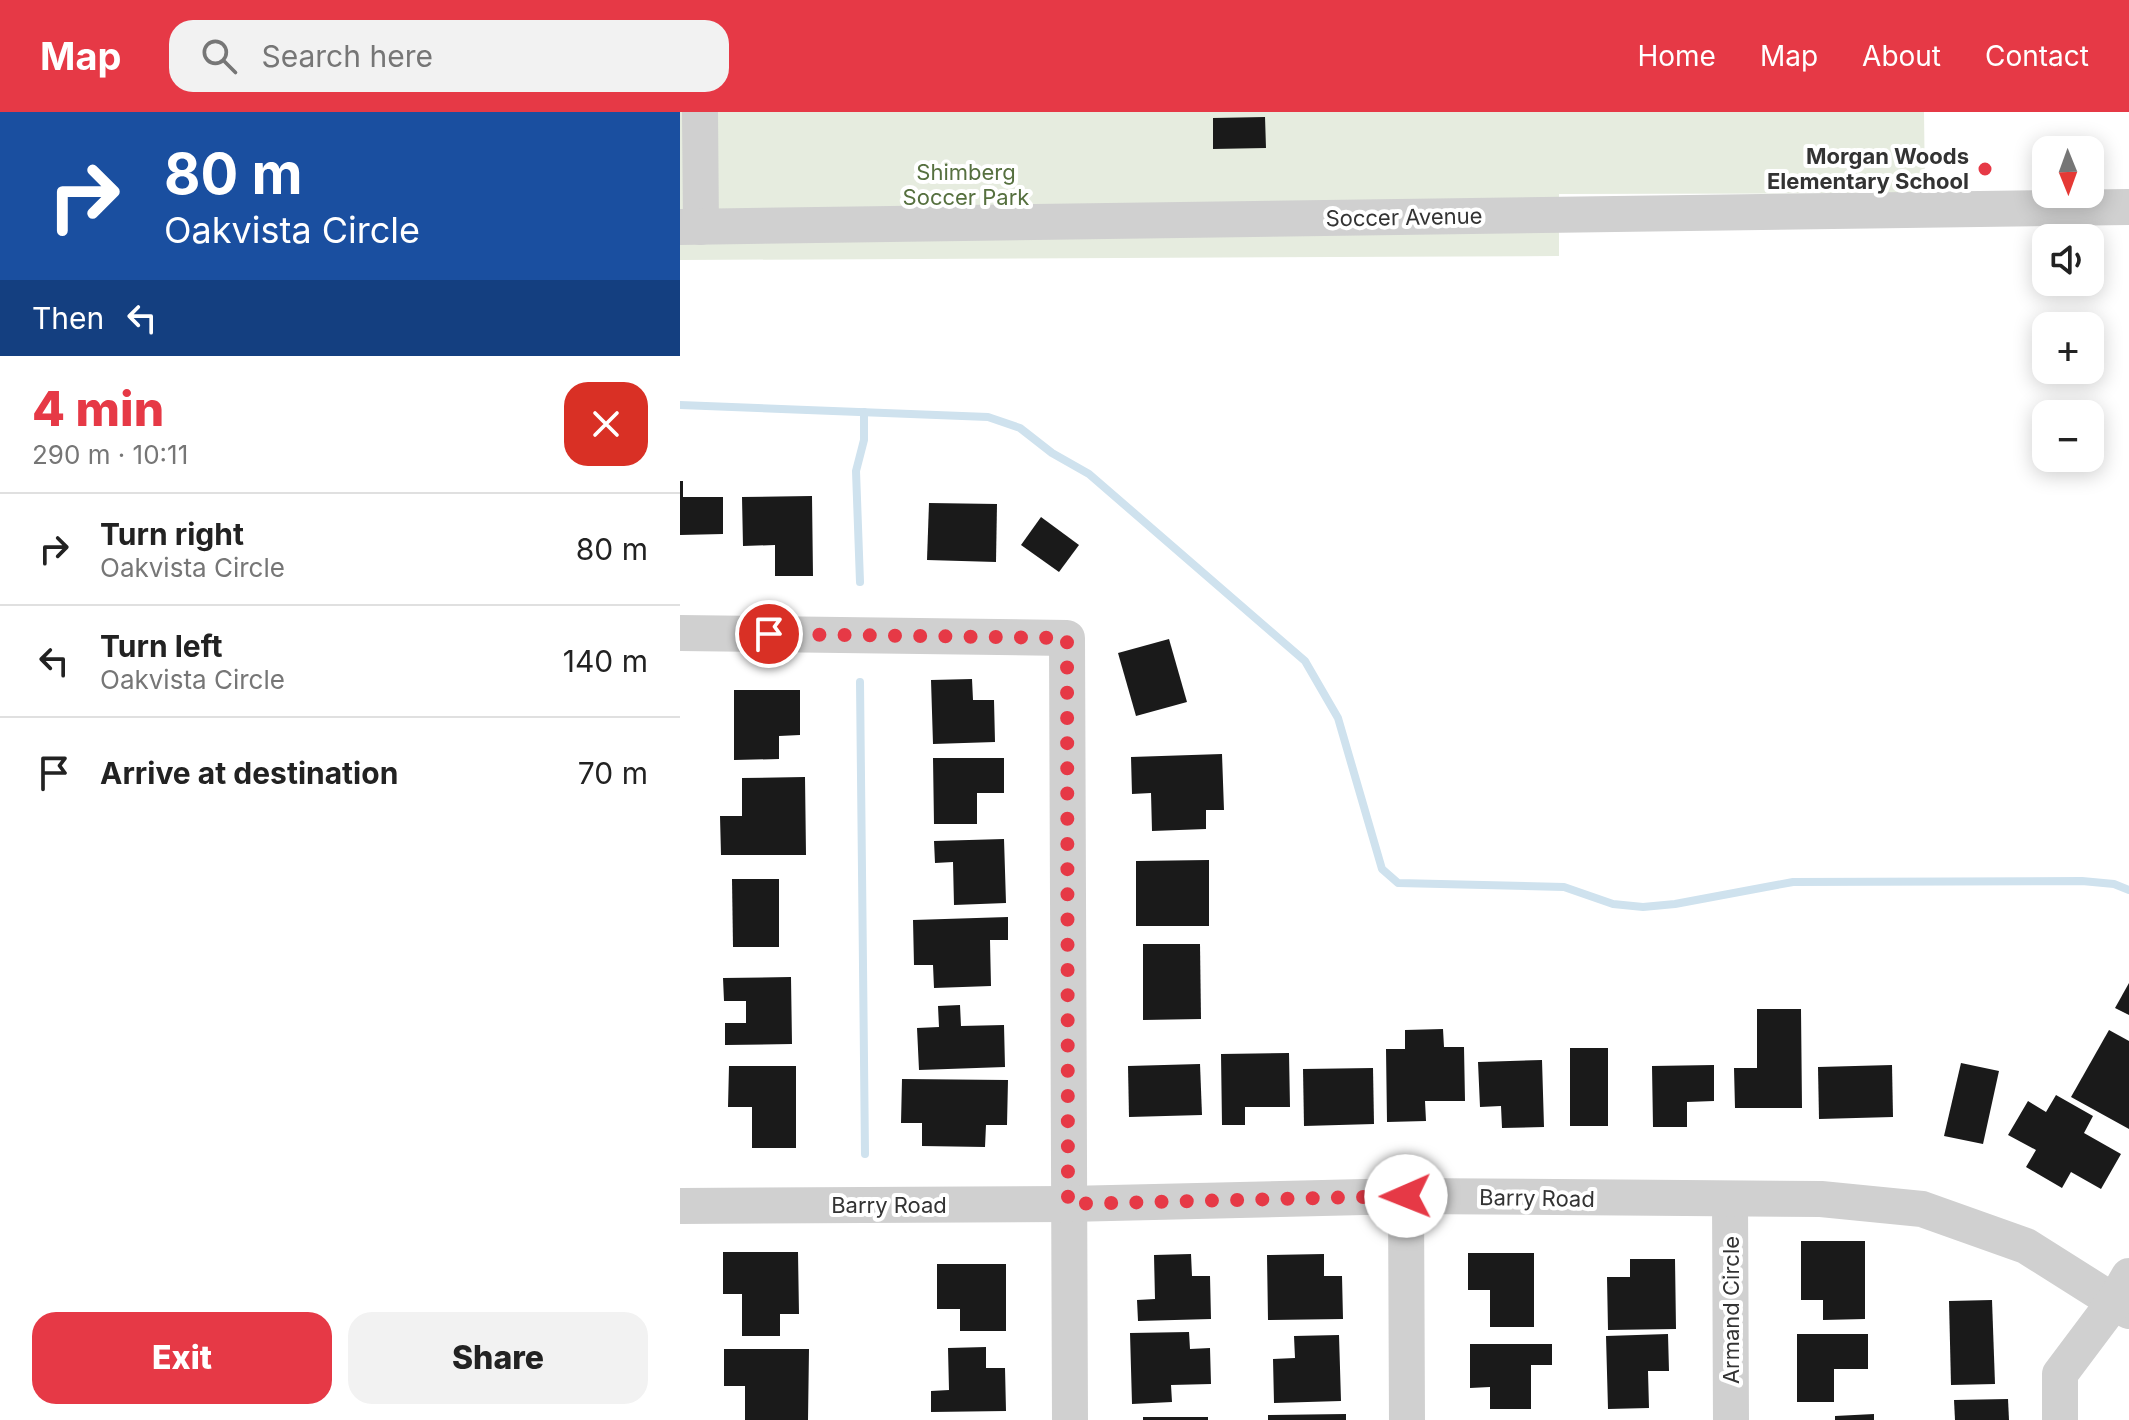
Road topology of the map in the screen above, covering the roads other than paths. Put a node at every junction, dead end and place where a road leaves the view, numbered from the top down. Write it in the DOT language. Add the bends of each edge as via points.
graph roads {
  1 [pos="700,112"];
  2 [pos="2129,207"];
  3 [pos="691,227"];
  4 [pos="680,633"];
  5 [pos="1406,1196"];
  6 [pos="1730,1200"];
  7 [pos="1068,1204"];
  8 [pos="680,1206"];
  9 [pos="2124,1296"];
  10 [pos="1070,1420"];
  11 [pos="1407,1420"];
  12 [pos="1731,1420"];
  13 [pos="2060,1420"];
  1 -- 3 [label="street"];
  2 -- 3 [label="street, Soccer Avenue"];
  4 -- 7 [label="street" via="1067,638"];
  5 -- 6 [label="street, Barry Road"];
  5 -- 7 [label="street, Barry Road"];
  5 -- 11 [label="street"];
  6 -- 9 [label="street, Barry Road" via="1821,1199 1922,1209 2026,1246"];
  6 -- 12 [label="street, Armand Circle"];
  7 -- 8 [label="street, Barry Road"];
  7 -- 10 [label="street"];
  9 -- 13 [label="street" via="2060,1374"];
}
